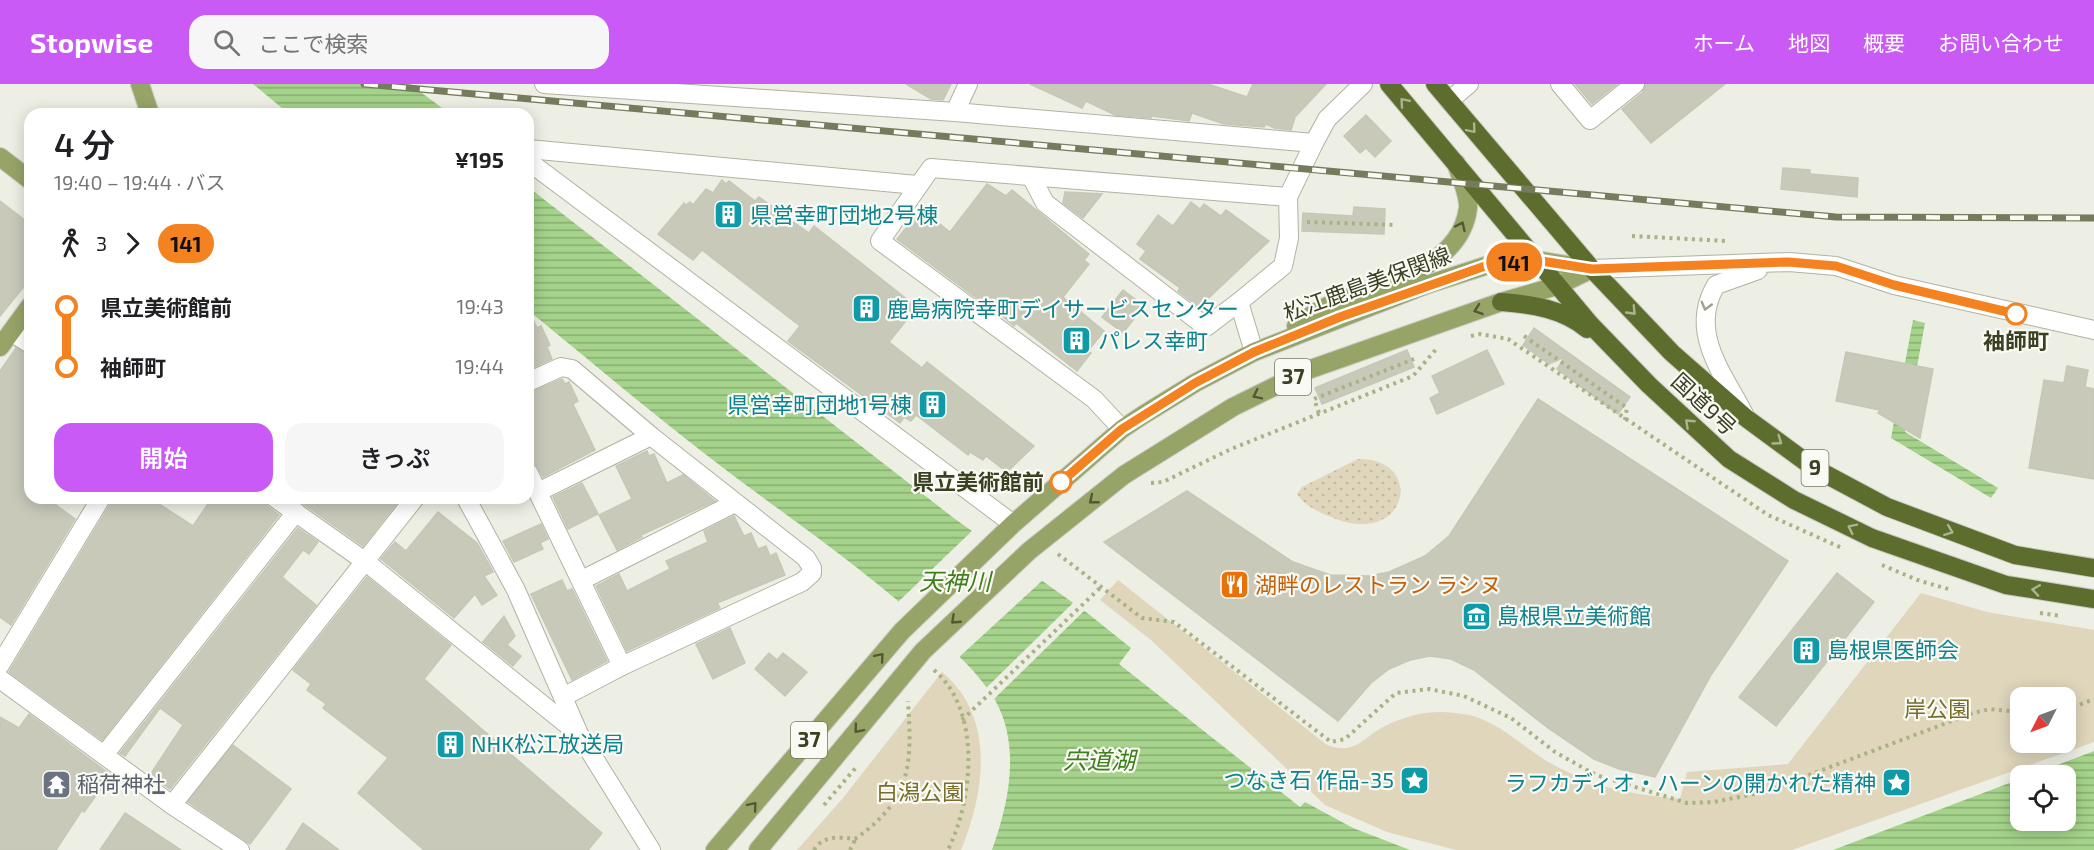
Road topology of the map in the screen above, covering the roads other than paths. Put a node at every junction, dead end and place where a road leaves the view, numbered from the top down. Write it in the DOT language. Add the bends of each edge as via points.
graph roads {
  1 [pos="140,84"];
  2 [pos="544,84"];
  3 [pos="968,84"];
  4 [pos="1363,84"];
  5 [pos="1389,84"];
  6 [pos="1435,84"];
  7 [pos="1468,84"];
  8 [pos="1560,84"];
  9 [pos="1635,84"];
  10 [pos="1449,101"];
  11 [pos="148,108"];
  12 [pos="955,112"];
  13 [pos="1314,144"];
  14 [pos="534,150"];
  15 [pos="0,157"];
  16 [pos="1456,162"];
  17 [pos="534,165"];
  18 [pos="24,175"];
  19 [pos="1032,178"];
  20 [pos="917,185"];
  21 [pos="1288,197"];
  22 [pos="1535,260"];
  23 [pos="1788,262"];
  24 [pos="1592,269"];
  25 [pos="1557,286"];
  26 [pos="1239,302"];
  27 [pos="1502,302"];
  28 [pos="24,314"];
  29 [pos="2094,330"];
  30 [pos="11,332"];
  31 [pos="24,340"];
  32 [pos="0,347"];
  33 [pos="1254,352"];
  34 [pos="1625,361"];
  35 [pos="534,379"];
  36 [pos="1746,418"];
  37 [pos="1122,429"];
  38 [pos="651,436"];
  39 [pos="534,484"];
  40 [pos="538,492"];
  41 [pos="735,503"];
  42 [pos="97,504"];
  43 [pos="284,504"];
  44 [pos="408,504"];
  45 [pos="468,504"];
  46 [pos="297,512"];
  47 [pos="1013,524"];
  48 [pos="366,562"];
  49 [pos="2094,568"];
  50 [pos="582,580"];
  51 [pos="2094,599"];
  52 [pos="0,665"];
  53 [pos="622,666"];
  54 [pos="0,679"];
  55 [pos="563,697"];
  56 [pos="579,734"];
  57 [pos="104,754"];
  58 [pos="172,805"];
  59 [pos="240,850"];
  60 [pos="651,850"];
  61 [pos="715,850"];
  62 [pos="758,850"];
  1 -- 11 [label="main road"];
  2 -- 12 [label="street"];
  3 -- 12 [label="street"];
  4 -- 13 [label="street" via="1327,119"];
  16 -- 5 [label="highway, 国道9号 / 9, one-way"];
  6 -- 10 [label="highway, 国道9号 / 9"];
  7 -- 10 [label="street"];
  8 -- 9 [label="street" via="1590,120"];
  10 -- 24 [label="highway, 国道9号 / 9, one-way"];
  12 -- 13 [label="street"];
  13 -- 21 [label="street"];
  14 -- 20 [label="street"];
  15 -- 18 [label="main road"];
  16 -- 22 [label="highway, 国道9号 / 9"];
  33 -- 16 [label="main road, one-way" via="1329,305 1399,281 1434,260 1453,242 1468,206"];
  17 -- 47 [label="street"];
  19 -- 20 [label="street" via="931,168"];
  19 -- 21 [label="street"];
  19 -- 26 [label="street" via="1045,203 1206,327"];
  20 -- 37 [label="street" via="880,241 1094,399"];
  21 -- 26 [label="street" via="1283,266"];
  22 -- 24 [label="main road, 松江鹿島美保関線 / 37"];
  22 -- 25 [label="highway, 国道9号 / 9"];
  22 -- 33 [label="main road, 松江鹿島美保関線 / 37" via="1488,265 1436,282"];
  23 -- 24 [label="street"];
  23 -- 29 [label="street" via="1836,266 1894,285"];
  23 -- 36 [label="street, one-way" via="1740,274 1716,285 1707,299 1703,317 1707,342"];
  24 -- 25 [label="main road, 37"];
  24 -- 36 [label="highway, 国道9号 / 9, one-way" via="1672,353"];
  25 -- 27 [label="main road, 37"];
  25 -- 34 [label="highway, 国道9号 / 9"];
  26 -- 33 [label="street"];
  27 -- 34 [label="highway" via="1532,304 1577,321"];
  27 -- 62 [label="main road, 37, one-way" via="1308,370 1233,407 1124,475 1029,551 922,651"];
  28 -- 30 [label="main road"];
  30 -- 31 [label="street"];
  30 -- 32 [label="main road"];
  33 -- 37 [label="main road, 松江鹿島美保関線 / 37"];
  51 -- 34 [label="highway, 国道9号 / 9, one-way" via="2006,585 1872,538 1794,500 1729,459"];
  35 -- 38 [label="street" via="561,367 572,369"];
  36 -- 49 [label="highway, 国道9号 / 9, one-way" via="1814,468 1887,507 2014,555"];
  37 -- 47 [label="main road, 松江鹿島美保関線 / 37"];
  38 -- 40 [label="street"];
  38 -- 41 [label="street"];
  39 -- 40 [label="street"];
  40 -- 50 [label="street"];
  41 -- 50 [label="street"];
  41 -- 53 [label="street" via="806,558 812,573 802,582"];
  42 -- 52 [label="street"];
  43 -- 46 [label="street"];
  44 -- 48 [label="street"];
  45 -- 55 [label="street" via="516,590"];
  46 -- 48 [label="street"];
  46 -- 57 [label="street"];
  61 -- 47 [label="main road, 松江鹿島美保関線 / 37, one-way" via="903,631"];
  48 -- 56 [label="street"];
  48 -- 58 [label="street"];
  50 -- 53 [label="street"];
  53 -- 55 [label="street"];
  54 -- 57 [label="street"];
  55 -- 56 [label="street"];
  56 -- 60 [label="street"];
  57 -- 58 [label="street"];
  58 -- 59 [label="street"];
}
